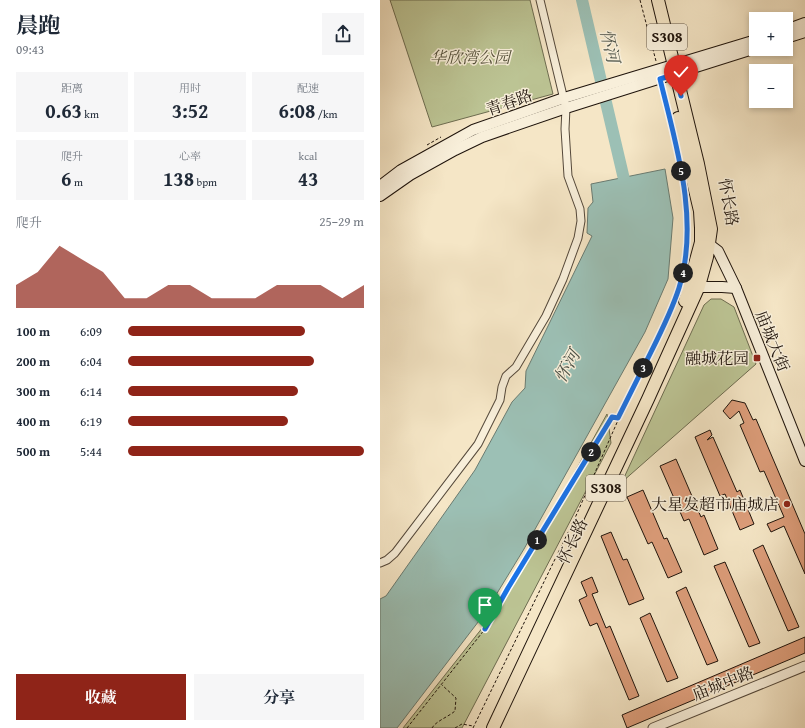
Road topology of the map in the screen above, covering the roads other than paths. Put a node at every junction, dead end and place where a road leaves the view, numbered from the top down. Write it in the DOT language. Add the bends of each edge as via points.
graph roads {
  1 [pos="540,0"];
  2 [pos="649,0"];
  3 [pos="658,0"];
  4 [pos="805,24"];
  5 [pos="793,28"];
  6 [pos="805,32"];
  7 [pos="793,36"];
  8 [pos="749,43"];
  9 [pos="749,50"];
  10 [pos="667,72"];
  11 [pos="565,103"];
  12 [pos="380,186"];
  13 [pos="380,196"];
  14 [pos="705,243"];
  15 [pos="694,286"];
  16 [pos="736,288"];
  17 [pos="805,461"];
  18 [pos="380,563"];
  19 [pos="805,666"];
  20 [pos="477,728"];
  21 [pos="493,728"];
  22 [pos="653,728"];
  1 -- 11 [label="street"];
  2 -- 10 [label="main road, 怀长路 / S308"];
  3 -- 10 [label="main road, 怀长路 / S308"];
  4 -- 5 [label="main road"];
  6 -- 7 [label="main road"];
  8 -- 10 [label="main road"];
  9 -- 10 [label="main road"];
  10 -- 11 [label="main road, 青春路"];
  10 -- 14 [label="main road, 怀长路 / S308" via="700,211"];
  11 -- 12 [label="main road, 青春路" via="473,130 401,170"];
  11 -- 13 [label="main road, 青春路" via="455,150 410,175"];
  11 -- 18 [label="street" via="568,176 580,209 581,221 578,238 563,279 525,354 506,376 500,400 478,444 395,554"];
  14 -- 15 [label="main road, 怀长路 / S308"];
  14 -- 16 [label="main road, 庙城大街" via="718,251"];
  15 -- 16 [label="main road"];
  15 -- 20 [label="main road, 怀长路 / S308" via="653,375"];
  15 -- 21 [label="main road, 怀长路 / S308" via="583,540"];
  16 -- 17 [label="main road, 庙城大街"];
  19 -- 22 [label="street, 庙城中路"];
}
